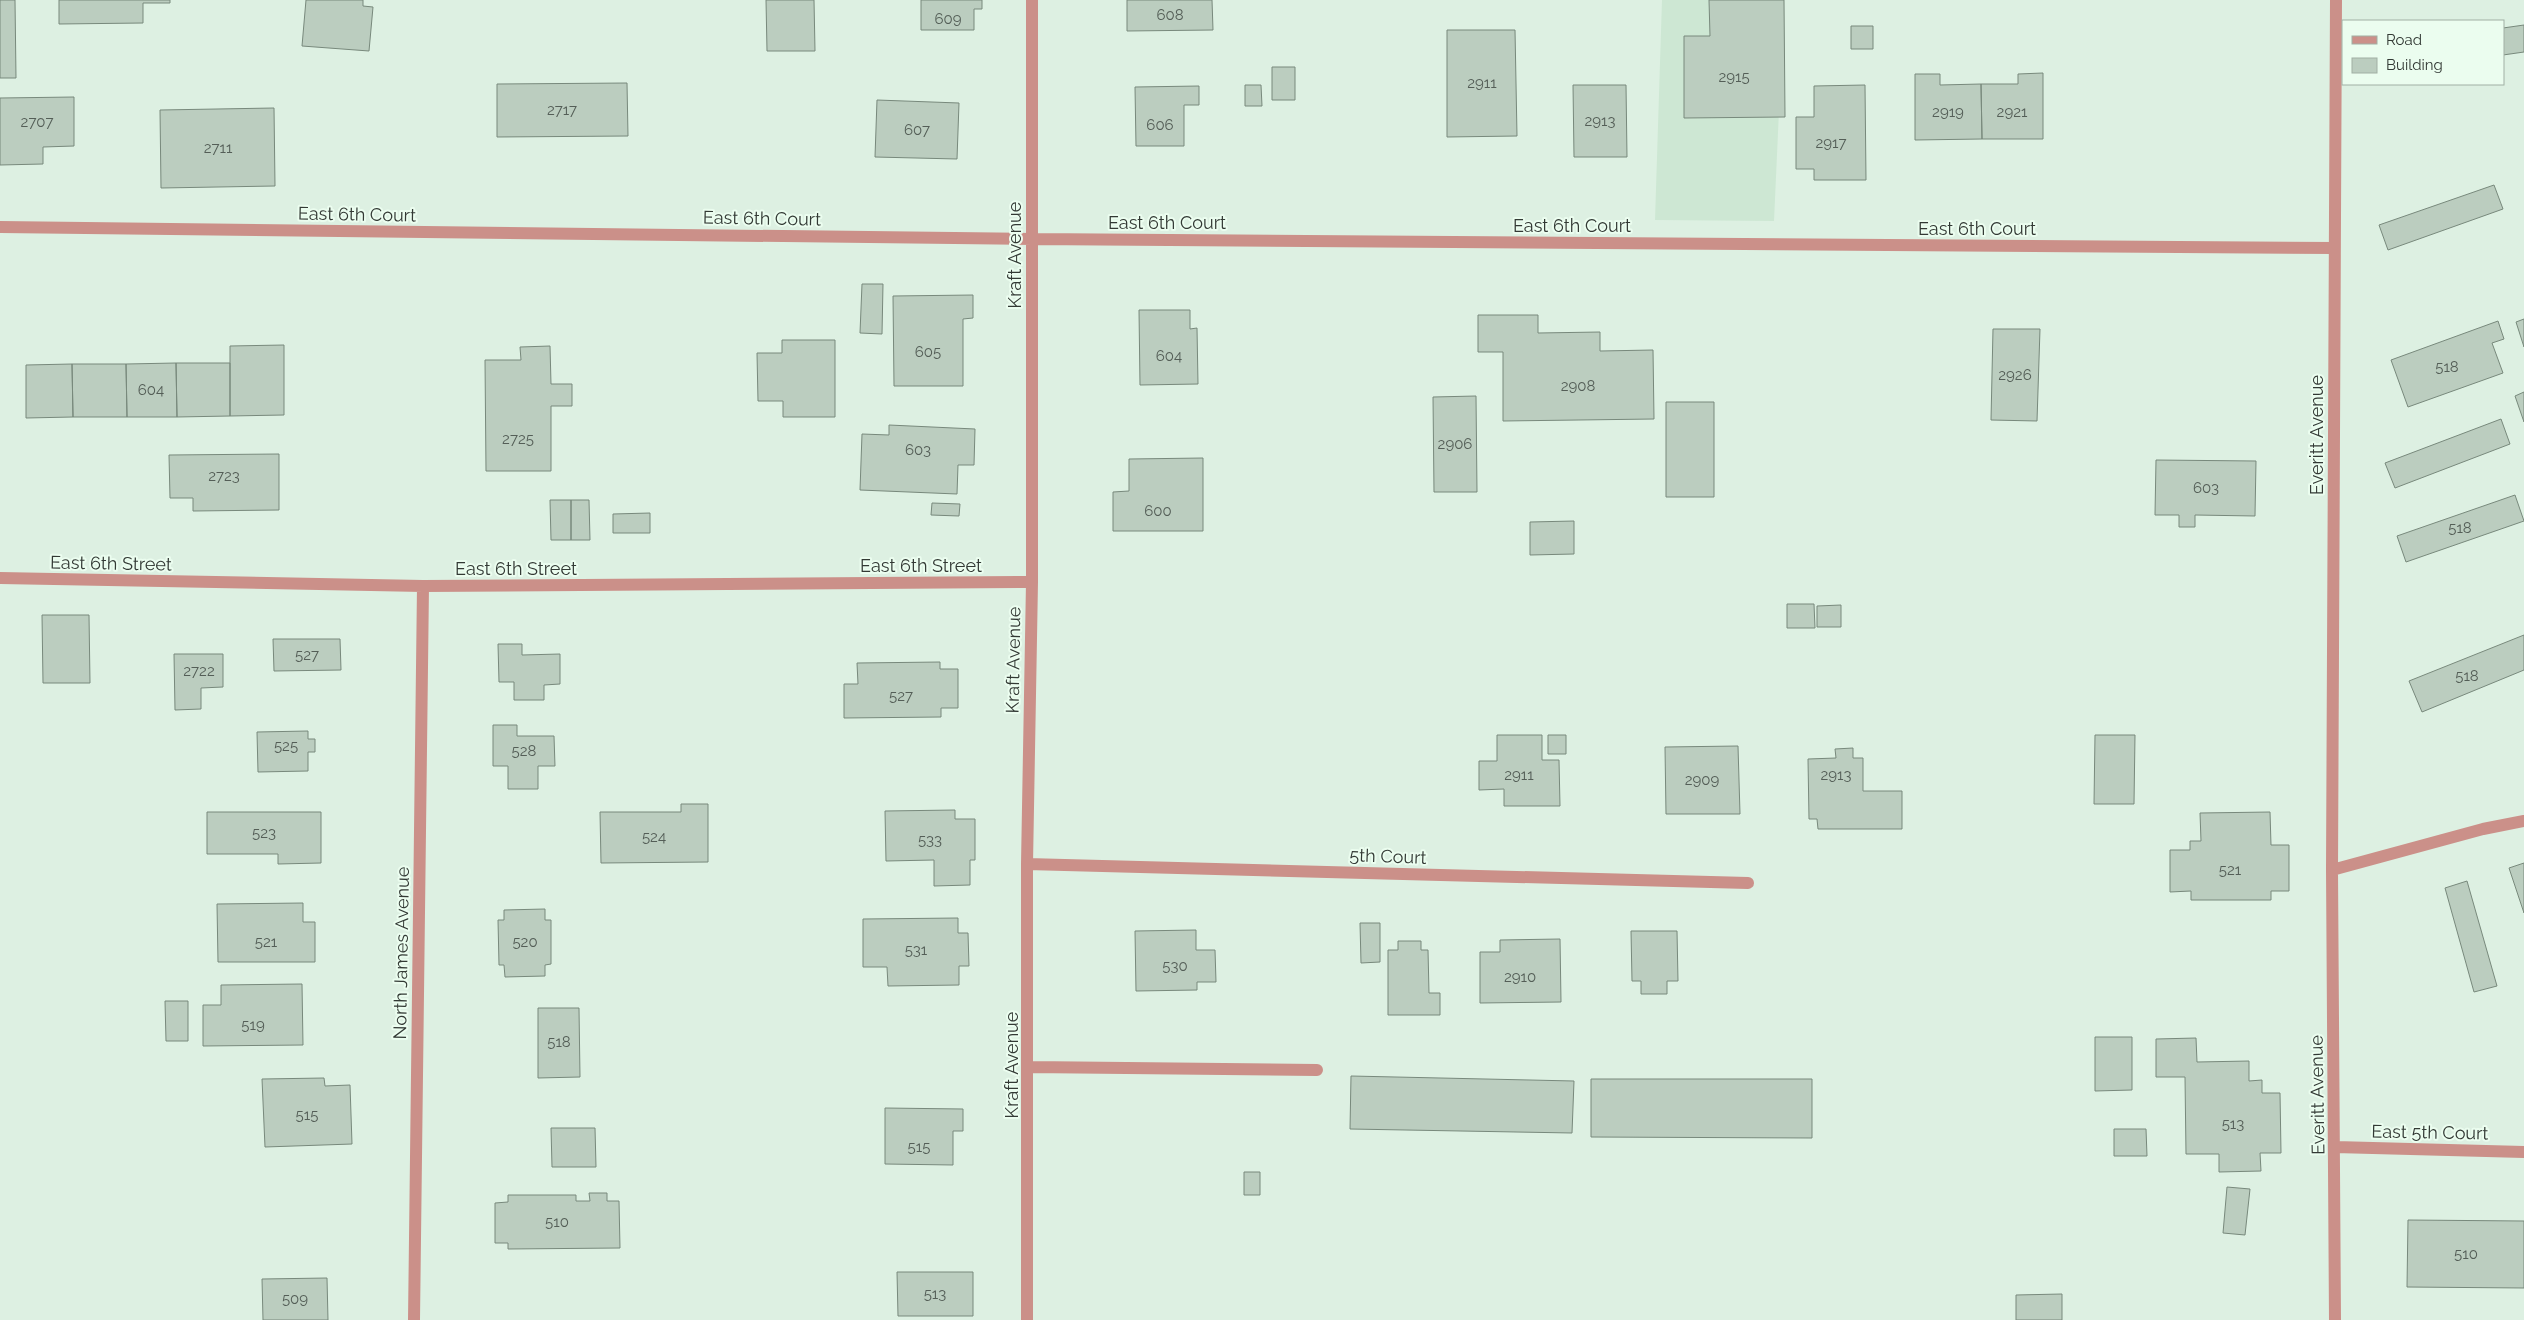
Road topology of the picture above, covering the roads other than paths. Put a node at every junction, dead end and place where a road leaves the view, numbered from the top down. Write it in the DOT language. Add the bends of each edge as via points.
graph roads {
  1 [pos="1032,0"];
  2 [pos="2336,0"];
  3 [pos="0,227"];
  4 [pos="1032,239"];
  5 [pos="2334,248"];
  6 [pos="0,578"];
  7 [pos="1032,582"];
  8 [pos="423,586"];
  9 [pos="2524,822"];
  10 [pos="1027,864"];
  11 [pos="2332,870"];
  12 [pos="1748,883"];
  13 [pos="1029,1067"];
  14 [pos="1317,1070"];
  15 [pos="2335,1147"];
  16 [pos="2524,1152"];
  17 [pos="414,1320"];
  18 [pos="1028,1320"];
  19 [pos="2335,1320"];
  1 -- 4 [label="street, Kraft Avenue"];
  2 -- 5 [label="street, Everitt Avenue"];
  3 -- 4 [label="street, East 6th Court"];
  4 -- 5 [label="street, East 6th Court"];
  4 -- 7 [label="street, Kraft Avenue"];
  5 -- 11 [label="street, Everitt Avenue"];
  6 -- 8 [label="street, East 6th Street"];
  7 -- 8 [label="street, East 6th Street"];
  7 -- 10 [label="street, Kraft Avenue"];
  8 -- 17 [label="street, North James Avenue"];
  9 -- 11 [label="street" via="2483,829"];
  10 -- 12 [label="street, 5th Court"];
  10 -- 13 [label="street, Kraft Avenue"];
  11 -- 15 [label="street, Everitt Avenue"];
  13 -- 14 [label="street"];
  13 -- 18 [label="street, Kraft Avenue"];
  15 -- 16 [label="street, East 5th Court"];
  15 -- 19 [label="street, Everitt Avenue"];
}
